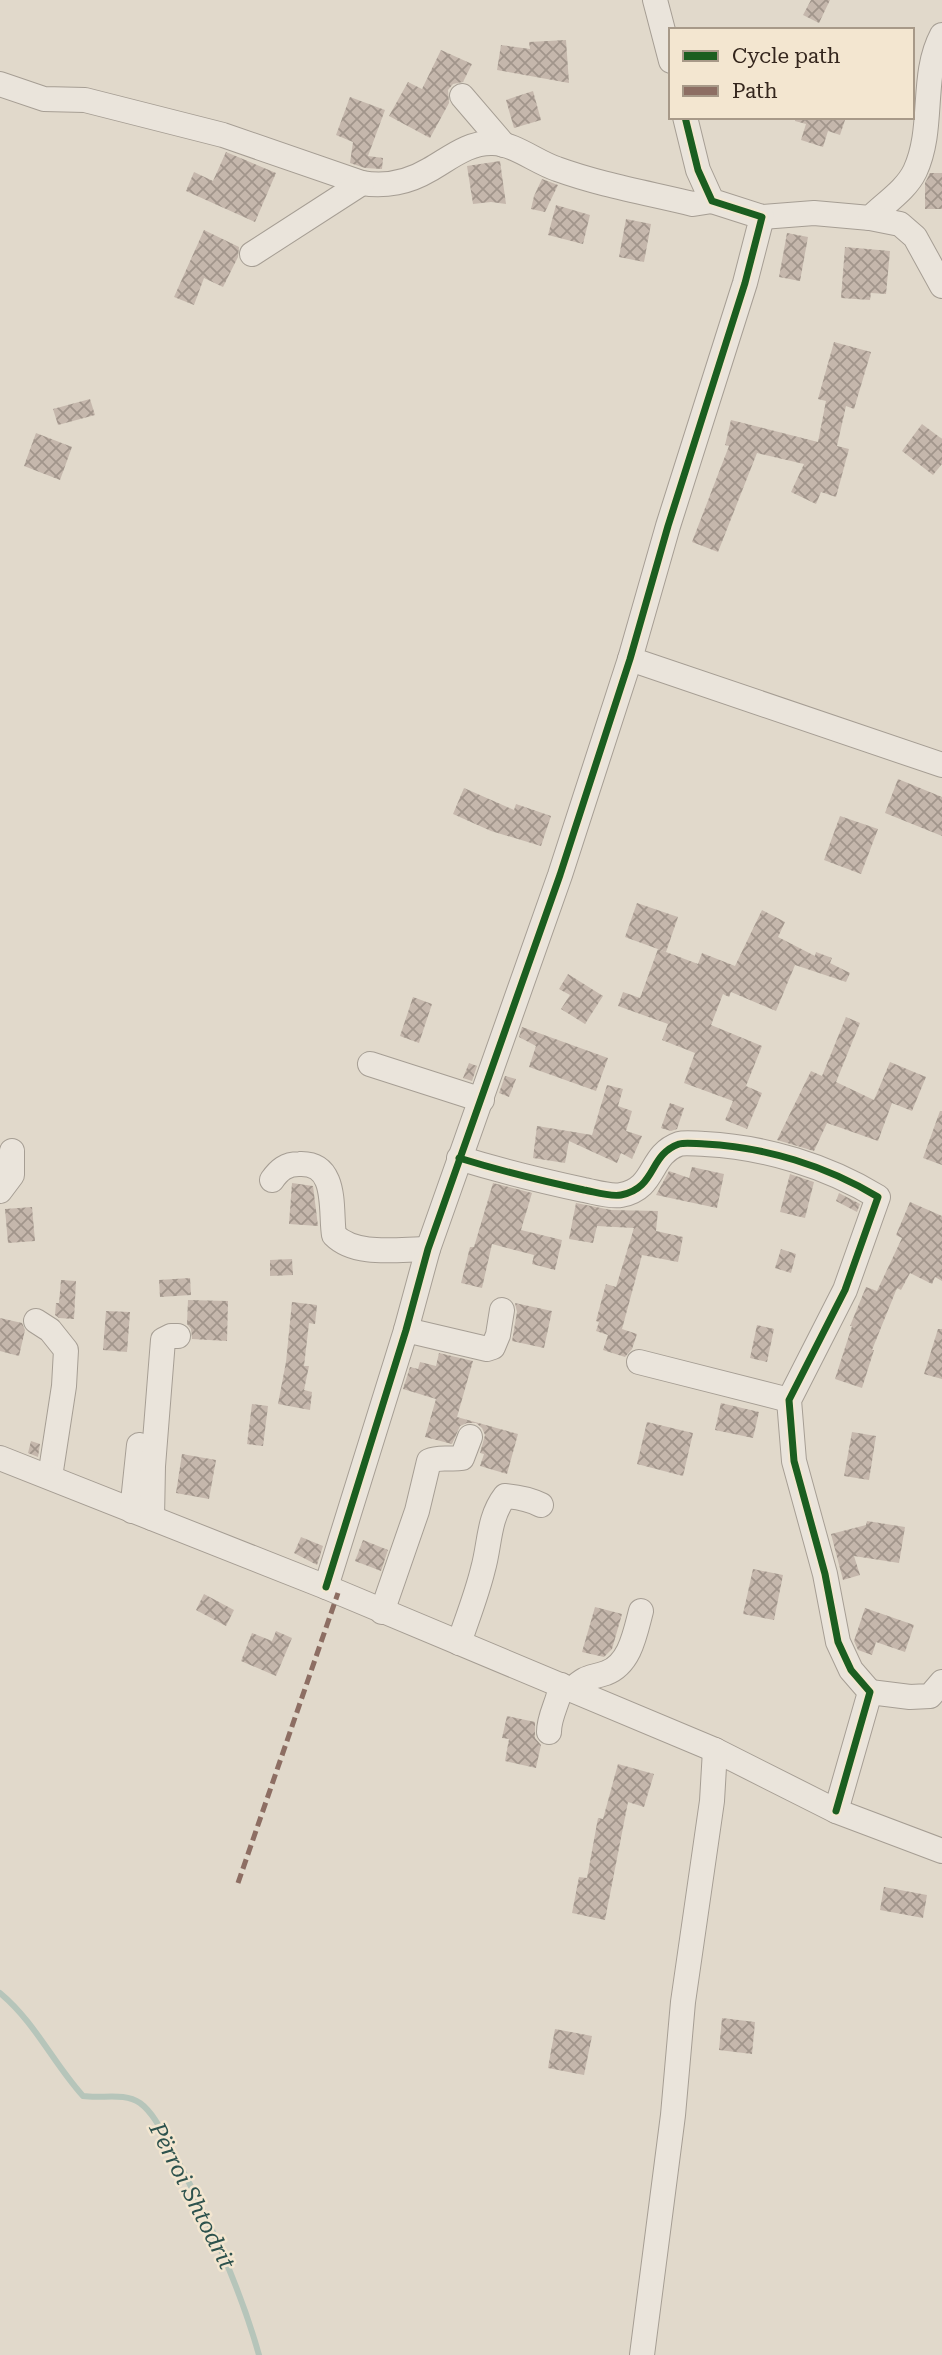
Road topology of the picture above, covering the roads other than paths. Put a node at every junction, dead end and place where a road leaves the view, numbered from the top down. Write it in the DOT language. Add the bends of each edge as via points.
graph roads {
  1 [pos="655,0"];
  2 [pos="942,35"];
  3 [pos="669,53"];
  4 [pos="0,84"];
  5 [pos="462,96"];
  6 [pos="685,119"];
  7 [pos="504,145"];
  8 [pos="932,150"];
  9 [pos="362,183"];
  10 [pos="712,201"];
  11 [pos="762,217"];
  12 [pos="870,218"];
  13 [pos="252,254"];
  14 [pos="942,286"];
  15 [pos="630,659"];
  16 [pos="942,765"];
  17 [pos="370,1064"];
  18 [pos="482,1100"];
  19 [pos="12,1151"];
  20 [pos="459,1158"];
  21 [pos="272,1180"];
  22 [pos="0,1191"];
  23 [pos="428,1249"];
  24 [pos="502,1310"];
  25 [pos="36,1321"];
  26 [pos="407,1330"];
  27 [pos="178,1336"];
  28 [pos="148,1348"];
  29 [pos="639,1362"];
  30 [pos="789,1400"];
  31 [pos="470,1437"];
  32 [pos="0,1458"];
  33 [pos="50,1477"];
  34 [pos="541,1505"];
  35 [pos="142,1514"];
  36 [pos="326,1587"];
  37 [pos="641,1611"];
  38 [pos="382,1612"];
  39 [pos="459,1643"];
  40 [pos="942,1682"];
  41 [pos="566,1687"];
  42 [pos="870,1692"];
  43 [pos="549,1732"];
  44 [pos="715,1750"];
  45 [pos="836,1811"];
  46 [pos="942,1851"];
  47 [pos="642,2355"];
  1 -- 3 [label="street"];
  2 -- 8 [label="street" via="933,53 926,127"];
  4 -- 9 [label="street" via="44,99 85,100 223,135"];
  5 -- 7 [label="street"];
  6 -- 10 [label="street" via="698,170"];
  7 -- 9 [label="street" via="466,148 428,171 393,184"];
  7 -- 10 [label="street" via="560,170 693,204"];
  8 -- 12 [label="street" via="898,193"];
  9 -- 13 [label="street"];
  10 -- 11 [label="street"];
  11 -- 12 [label="street" via="814,213"];
  11 -- 15 [label="street"];
  12 -- 14 [label="street" via="900,224 915,237"];
  15 -- 16 [label="street"];
  15 -- 18 [label="street"];
  17 -- 18 [label="street"];
  18 -- 20 [label="street"];
  19 -- 22 [label="street" via="12,1175"];
  20 -- 23 [label="street"];
  20 -- 30 [label="street" via="540,1182 617,1196 645,1184 662,1154 680,1143 727,1145 785,1157 852,1182 878,1197 845,1290"];
  21 -- 23 [label="street" via="288,1165 314,1166 330,1185 334,1235 344,1244"];
  23 -- 26 [label="street"];
  24 -- 26 [label="street" via="498,1335 493,1347 486,1349"];
  25 -- 33 [label="street" via="66,1350"];
  26 -- 36 [label="street"];
  27 -- 35 [label="street" via="163,1340 153,1466"];
  28 -- 35 [label="street"];
  29 -- 30 [label="street"];
  30 -- 42 [label="street" via="794,1461 838,1642 851,1670"];
  31 -- 38 [label="street" via="462,1458 429,1461 418,1511"];
  32 -- 33 [label="street"];
  33 -- 35 [label="street"];
  34 -- 39 [label="street" via="505,1496 500,1503"];
  35 -- 36 [label="street"];
  36 -- 38 [label="street"];
  37 -- 41 [label="street" via="628,1655 618,1667"];
  38 -- 39 [label="street"];
  39 -- 41 [label="street"];
  40 -- 42 [label="street" via="930,1696"];
  41 -- 43 [label="street" via="549,1721"];
  41 -- 44 [label="street"];
  42 -- 45 [label="street"];
  44 -- 45 [label="street"];
  44 -- 47 [label="street"];
  45 -- 46 [label="street"];
}
